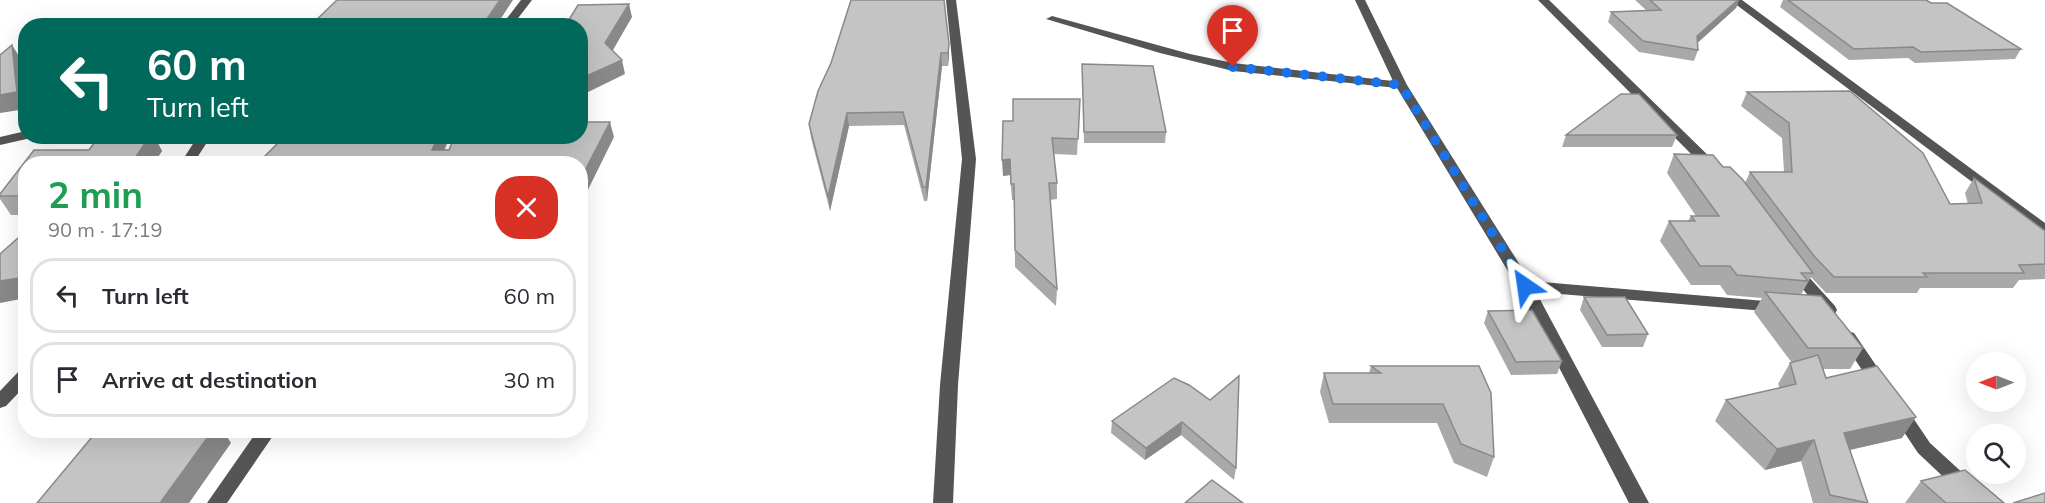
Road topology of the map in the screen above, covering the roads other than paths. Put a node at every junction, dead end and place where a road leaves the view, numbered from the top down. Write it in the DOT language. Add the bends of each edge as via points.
graph roads {
  1 [pos="527,0"];
  2 [pos="951,0"];
  3 [pos="1360,0"];
  4 [pos="1543,0"];
  5 [pos="1735,0"];
  6 [pos="512,18"];
  7 [pos="1052,19"];
  8 [pos="1401,85"];
  9 [pos="18,137"];
  10 [pos="0,141"];
  11 [pos="1724,178"];
  12 [pos="2045,230"];
  13 [pos="1786,258"];
  14 [pos="1525,286"];
  15 [pos="1830,311"];
  16 [pos="18,383"];
  17 [pos="0,402"];
  18 [pos="262,438"];
  19 [pos="217,503"];
  20 [pos="943,503"];
  21 [pos="1640,503"];
  22 [pos="1983,503"];
  1 -- 6 [label="street"];
  2 -- 20 [label="street" via="969,159"];
  3 -- 8 [label="street"];
  4 -- 11 [label="street"];
  5 -- 12 [label="street"];
  7 -- 8 [label="street" via="1101,30 1171,54 1233,67"];
  8 -- 14 [label="street"];
  9 -- 10 [label="street"];
  13 -- 15 [label="street"];
  14 -- 15 [label="street"];
  14 -- 21 [label="street"];
  15 -- 22 [label="street" via="1924,448"];
  16 -- 17 [label="street"];
  18 -- 19 [label="street"];
}
